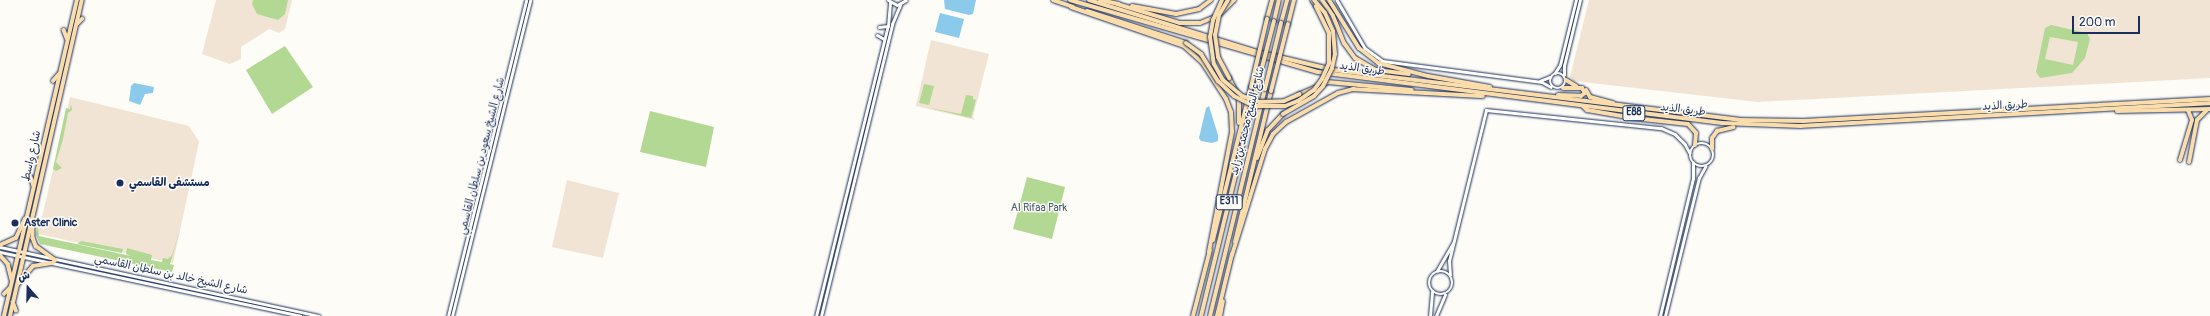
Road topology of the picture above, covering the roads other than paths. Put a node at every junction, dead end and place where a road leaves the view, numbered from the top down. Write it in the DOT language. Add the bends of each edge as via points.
graph roads {
  1 [pos="77,0"];
  2 [pos="82,0"];
  3 [pos="526,0"];
  4 [pos="530,0"];
  5 [pos="906,0"];
  6 [pos="1053,0"];
  7 [pos="1070,0"];
  8 [pos="1089,0"];
  9 [pos="1100,0"];
  10 [pos="1211,0"];
  11 [pos="1222,0"];
  12 [pos="1228,0"];
  13 [pos="1234,0"];
  14 [pos="1272,0"];
  15 [pos="1278,0"];
  16 [pos="1287,0"];
  17 [pos="1294,0"];
  18 [pos="1313,0"];
  19 [pos="1322,0"];
  20 [pos="1329,0"];
  21 [pos="1337,0"];
  22 [pos="1576,0"];
  23 [pos="1580,0"];
  24 [pos="889,1"];
  25 [pos="1117,4"];
  26 [pos="900,5"];
  27 [pos="1072,6"];
  28 [pos="523,10"];
  29 [pos="526,14"];
  30 [pos="82,19"];
  31 [pos="76,24"];
  32 [pos="888,26"];
  33 [pos="879,27"];
  34 [pos="64,30"];
  35 [pos="877,35"];
  36 [pos="67,39"];
  37 [pos="884,39"];
  38 [pos="60,73"];
  39 [pos="1555,73"];
  40 [pos="1428,76"];
  41 [pos="1551,76"];
  42 [pos="1565,78"];
  43 [pos="53,81"];
  44 [pos="1538,82"];
  45 [pos="1551,87"];
  46 [pos="1563,88"];
  47 [pos="1511,91"];
  48 [pos="1429,92"];
  49 [pos="1552,96"];
  50 [pos="1510,98"];
  51 [pos="2210,99"];
  52 [pos="2210,103"];
  53 [pos="1615,104"];
  54 [pos="1582,106"];
  55 [pos="2103,109"];
  56 [pos="2209,109"];
  57 [pos="2187,110"];
  58 [pos="865,117"];
  59 [pos="1752,126"];
  60 [pos="866,130"];
  61 [pos="1685,144"];
  62 [pos="1695,145"];
  63 [pos="1712,148"];
  64 [pos="1234,149"];
  65 [pos="1690,153"];
  66 [pos="2180,160"];
  67 [pos="2189,162"];
  68 [pos="1693,164"];
  69 [pos="1705,167"];
  70 [pos="31,177"];
  71 [pos="1249,182"];
  72 [pos="34,187"];
  73 [pos="845,200"];
  74 [pos="846,212"];
  75 [pos="28,215"];
  76 [pos="32,218"];
  77 [pos="1454,243"];
  78 [pos="0,246"];
  79 [pos="0,252"];
  80 [pos="1209,252"];
  81 [pos="19,254"];
  82 [pos="0,255"];
  83 [pos="24,255"];
  84 [pos="1232,255"];
  85 [pos="462,257"];
  86 [pos="54,261"];
  87 [pos="466,262"];
  88 [pos="1436,272"];
  89 [pos="1450,275"];
  90 [pos="12,282"];
  91 [pos="11,287"];
  92 [pos="181,287"];
  93 [pos="171,288"];
  94 [pos="16,289"];
  95 [pos="1432,290"];
  96 [pos="1223,291"];
  97 [pos="4,294"];
  98 [pos="1445,294"];
  99 [pos="13,302"];
  100 [pos="16,310"];
  101 [pos="4,316"];
  102 [pos="10,316"];
  103 [pos="300,316"];
  104 [pos="319,316"];
  105 [pos="448,316"];
  106 [pos="452,316"];
  107 [pos="816,316"];
  108 [pos="821,316"];
  109 [pos="1193,316"];
  110 [pos="1201,316"];
  111 [pos="1210,316"];
  112 [pos="1217,316"];
  113 [pos="1220,316"];
  114 [pos="1430,316"];
  115 [pos="1436,316"];
  116 [pos="1660,316"];
  117 [pos="1665,316"];
  1 -- 36 [label="main road, شارع واسط"];
  2 -- 31 [label="main road, شارع واسط"];
  3 -- 28 [label="main road, شارع الشيخ سعود بن سلطان القاسمي"];
  4 -- 29 [label="main road, شارع الشيخ سعود بن سلطان القاسمي"];
  5 -- 26 [label="main road"];
  6 -- 27 [label="highway"];
  7 -- 50 [label="highway, طريق الذيد / E88" via="1318,72"];
  8 -- 47 [label="highway, طريق الذيد / E88" via="1258,52 1321,68"];
  9 -- 25 [label="highway"];
  10 -- 25 [label="highway" via="1199,8 1176,14"];
  11 -- 48 [label="highway, bridge" via="1213,20 1210,37 1214,64 1223,80 1235,92 1259,102 1276,103 1328,82"];
  12 -- 64 [label="highway, bridge" via="1220,15 1215,35 1218,57 1237,91 1240,105"];
  13 -- 25 [label="highway" via="1206,21 1187,23"];
  14 -- 64 [label="highway, bridge"];
  15 -- 110 [label="highway, شارع الشيخ محمد بن زايد / E311, bridge"];
  16 -- 111 [label="highway, شارع الشيخ محمد بن زايد / E311, bridge"];
  17 -- 71 [label="highway, bridge"];
  18 -- 27 [label="highway, bridge" via="1329,33 1329,63 1314,90 1298,102 1285,106 1254,106 1234,96 1218,81 1204,57 1186,43"];
  18 -- 71 [label="highway, bridge" via="1325,13 1333,31 1335,54 1332,68 1323,86 1314,96 1284,114 1265,135"];
  19 -- 40 [label="highway" via="1333,16 1344,43 1360,62 1376,70"];
  20 -- 40 [label="highway" via="1356,43 1368,56 1384,65"];
  21 -- 44 [label="street" via="1365,48 1383,61"];
  22 -- 39 [label="street" via="1560,65"];
  23 -- 42 [label="street" via="1564,66"];
  24 -- 26 [label="main road"];
  24 -- 32 [label="main road"];
  26 -- 60 [label="main road" via="892,24"];
  27 -- 80 [label="highway" via="1184,46 1198,57 1226,99 1232,118 1232,132"];
  28 -- 29 [label="main road"];
  28 -- 85 [label="main road, شارع الشيخ سعود بن سلطان القاسمي"];
  29 -- 87 [label="main road, شارع الشيخ سعود بن سلطان القاسمي"];
  30 -- 31 [label="main road"];
  31 -- 76 [label="main road, شارع واسط"];
  32 -- 33 [label="main road"];
  32 -- 37 [label="main road"];
  34 -- 36 [label="main road"];
  35 -- 37 [label="main road"];
  36 -- 38 [label="main road, شارع واسط"];
  37 -- 58 [label="main road"];
  38 -- 43 [label="main road"];
  38 -- 72 [label="main road, شارع واسط"];
  39 -- 41 [label="street"];
  39 -- 42 [label="street"];
  40 -- 47 [label="highway"];
  41 -- 44 [label="street"];
  41 -- 45 [label="street"];
  42 -- 46 [label="street"];
  42 -- 53 [label="highway" via="1583,87 1590,98 1608,100"];
  44 -- 45 [label="street"];
  45 -- 46 [label="street"];
  46 -- 49 [label="highway" via="1582,88 1585,93 1581,96"];
  47 -- 49 [label="highway, طريق الذيد / E88"];
  48 -- 50 [label="highway"];
  48 -- 84 [label="highway" via="1345,90 1281,125 1265,149"];
  49 -- 53 [label="highway, طريق الذيد / E88"];
  50 -- 54 [label="highway, طريق الذيد / E88"];
  51 -- 53 [label="highway, طريق الذيد / E88" via="1787,122 1723,118"];
  52 -- 55 [label="highway, طريق الذيد / E88"];
  54 -- 59 [label="highway, طريق الذيد / E88"];
  54 -- 62 [label="highway" via="1587,110 1633,118 1688,124 1695,130"];
  55 -- 57 [label="highway"];
  55 -- 59 [label="highway, طريق الذيد / E88" via="1813,126"];
  56 -- 57 [label="highway"];
  56 -- 67 [label="highway" via="2197,120"];
  57 -- 66 [label="highway" via="2192,120"];
  58 -- 60 [label="main road"];
  58 -- 73 [label="main road"];
  59 -- 63 [label="highway" via="1720,129 1713,137"];
  60 -- 74 [label="main road"];
  61 -- 62 [label="street"];
  61 -- 65 [label="street"];
  61 -- 77 [label="street" via="1672,132 1661,128 1486,110"];
  62 -- 63 [label="street" via="1704,143"];
  62 -- 65 [label="street"];
  63 -- 69 [label="street" via="1713,160"];
  64 -- 80 [label="highway"];
  65 -- 68 [label="street"];
  68 -- 69 [label="street"];
  68 -- 116 [label="street" via="1694,177"];
  69 -- 117 [label="street" via="1699,178"];
  70 -- 72 [label="main road"];
  71 -- 84 [label="highway"];
  72 -- 75 [label="main road, شارع واسط"];
  73 -- 74 [label="main road"];
  73 -- 107 [label="main road"];
  74 -- 108 [label="main road"];
  75 -- 78 [label="main road" via="11,242"];
  75 -- 81 [label="main road, شارع واسط"];
  76 -- 83 [label="main road, شارع واسط"];
  76 -- 86 [label="main road" via="34,244"];
  77 -- 88 [label="street"];
  77 -- 89 [label="street" via="1449,264"];
  78 -- 81 [label="main road"];
  79 -- 81 [label="main road"];
  80 -- 109 [label="highway"];
  81 -- 83 [label="main road, شارع الشيخ خالد بن سلطان القاسمي"];
  81 -- 90 [label="main road, شارع واسط"];
  82 -- 90 [label="main road" via="8,264"];
  83 -- 86 [label="main road, شارع الشيخ خالد بن سلطان القاسمي"];
  83 -- 94 [label="main road, شارع واسط"];
  84 -- 96 [label="highway"];
  85 -- 87 [label="main road"];
  85 -- 105 [label="main road, شارع الشيخ سعود بن سلطان القاسمي"];
  86 -- 92 [label="main road, شارع الشيخ خالد بن سلطان القاسمي"];
  86 -- 93 [label="main road, شارع الشيخ خالد بن سلطان القاسمي"];
  86 -- 94 [label="main road" via="31,268"];
  87 -- 106 [label="main road, شارع الشيخ سعود بن سلطان القاسمي"];
  88 -- 89 [label="street" via="1444,271"];
  88 -- 95 [label="street" via="1429,280"];
  89 -- 98 [label="street" via="1453,285"];
  90 -- 91 [label="main road, شارع واسط"];
  91 -- 97 [label="main road"];
  91 -- 101 [label="main road, شارع واسط"];
  92 -- 93 [label="main road"];
  92 -- 104 [label="main road, شارع الشيخ خالد بن سلطان القاسمي"];
  93 -- 103 [label="main road, شارع الشيخ خالد بن سلطان القاسمي"];
  94 -- 99 [label="main road, شارع واسط"];
  95 -- 98 [label="street" via="1438,294"];
  95 -- 114 [label="street"];
  96 -- 112 [label="highway"];
  96 -- 113 [label="highway"];
  98 -- 115 [label="street"];
  99 -- 100 [label="main road"];
  99 -- 102 [label="main road, شارع واسط"];
}
